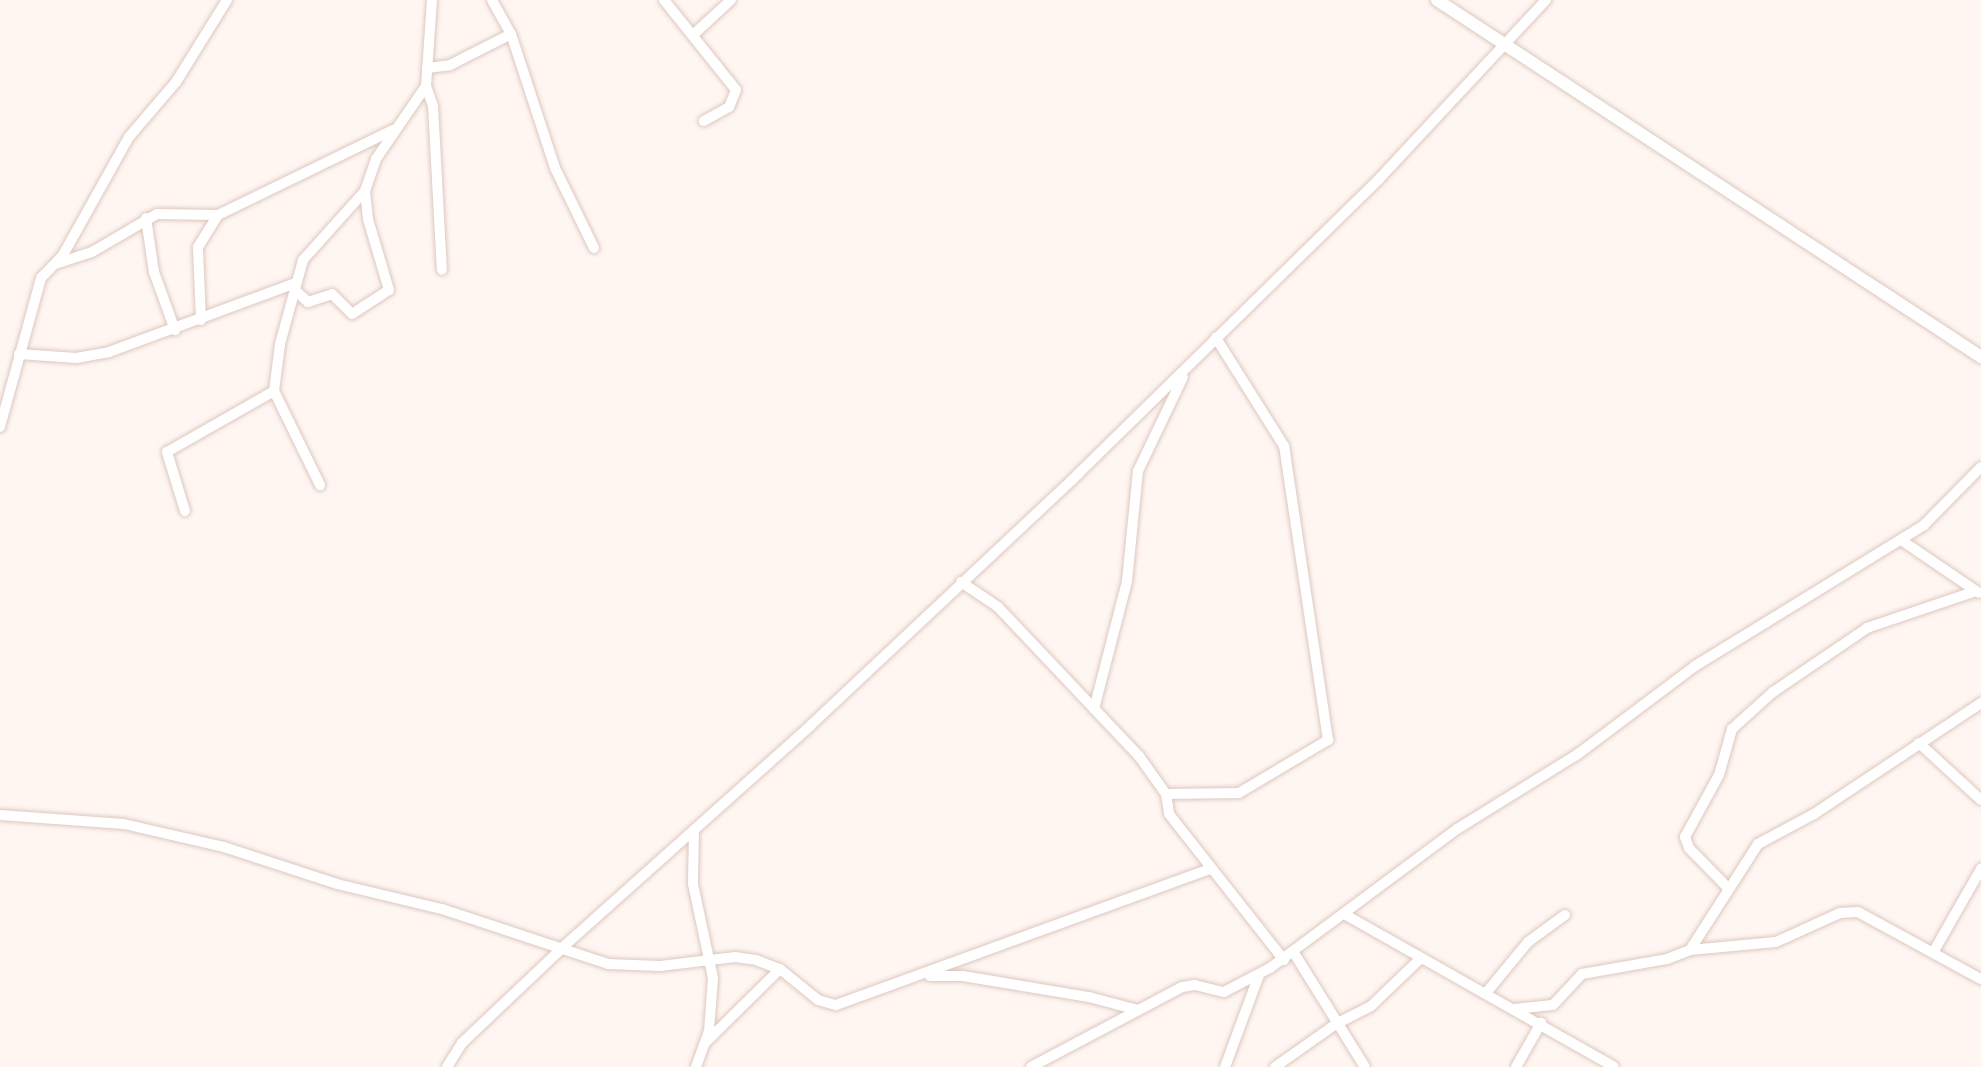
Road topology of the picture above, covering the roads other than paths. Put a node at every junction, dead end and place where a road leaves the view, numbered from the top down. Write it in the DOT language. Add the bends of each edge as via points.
graph roads {
  1 [pos="227,0"];
  2 [pos="432,0"];
  3 [pos="492,0"];
  4 [pos="664,0"];
  5 [pos="731,0"];
  6 [pos="1437,0"];
  7 [pos="1546,0"];
  8 [pos="511,34"];
  9 [pos="694,34"];
  10 [pos="1503,45"];
  11 [pos="428,68"];
  12 [pos="426,86"];
  13 [pos="704,121"];
  14 [pos="393,130"];
  15 [pos="365,191"];
  16 [pos="218,215"];
  17 [pos="146,218"];
  18 [pos="594,248"];
  19 [pos="54,265"];
  20 [pos="442,270"];
  21 [pos="295,286"];
  22 [pos="201,320"];
  23 [pos="175,330"];
  24 [pos="1216,338"];
  25 [pos="19,354"];
  26 [pos="1981,357"];
  27 [pos="1193,362"];
  28 [pos="274,391"];
  29 [pos="0,427"];
  30 [pos="1981,467"];
  31 [pos="320,485"];
  32 [pos="185,511"];
  33 [pos="1901,540"];
  34 [pos="961,582"];
  35 [pos="1978,593"];
  36 [pos="1981,703"];
  37 [pos="1094,709"];
  38 [pos="1919,743"];
  39 [pos="1166,794"];
  40 [pos="1981,800"];
  41 [pos="0,815"];
  42 [pos="694,830"];
  43 [pos="1213,868"];
  44 [pos="1981,869"];
  45 [pos="1729,889"];
  46 [pos="1345,914"];
  47 [pos="1565,915"];
  48 [pos="562,948"];
  49 [pos="1690,950"];
  50 [pos="1934,951"];
  51 [pos="1294,953"];
  52 [pos="1420,959"];
  53 [pos="712,960"];
  54 [pos="1284,960"];
  55 [pos="780,969"];
  56 [pos="1259,975"];
  57 [pos="924,976"];
  58 [pos="1981,979"];
  59 [pos="1486,993"];
  60 [pos="1514,1009"];
  61 [pos="1138,1010"];
  62 [pos="1336,1024"];
  63 [pos="1541,1024"];
  64 [pos="704,1045"];
  65 [pos="446,1067"];
  66 [pos="696,1067"];
  67 [pos="1031,1067"];
  68 [pos="1226,1067"];
  69 [pos="1275,1067"];
  70 [pos="1365,1067"];
  71 [pos="1516,1067"];
  72 [pos="1614,1067"];
  1 -- 19 [label="street" via="176,82 129,137 111,175"];
  2 -- 11 [label="street"];
  3 -- 8 [label="street"];
  4 -- 9 [label="street"];
  5 -- 9 [label="street"];
  6 -- 10 [label="street"];
  7 -- 10 [label="street"];
  8 -- 11 [label="street" via="450,65"];
  8 -- 18 [label="street" via="551,157"];
  9 -- 13 [label="street" via="736,90 729,107"];
  10 -- 24 [label="street" via="1373,186"];
  10 -- 26 [label="street"];
  11 -- 12 [label="street"];
  12 -- 14 [label="street"];
  12 -- 20 [label="street" via="433,106"];
  14 -- 15 [label="street"];
  14 -- 16 [label="street"];
  15 -- 21 [label="street" via="308,253"];
  15 -- 21 [label="street" via="368,219 389,290 352,314 332,294 308,302"];
  16 -- 17 [label="street"];
  16 -- 22 [label="street" via="198,247"];
  17 -- 19 [label="street" via="92,252"];
  17 -- 23 [label="street" via="154,272"];
  19 -- 25 [label="street" via="37,289"];
  21 -- 22 [label="street"];
  21 -- 28 [label="street"];
  22 -- 23 [label="street"];
  23 -- 25 [label="street" via="89,356"];
  24 -- 27 [label="street"];
  24 -- 39 [label="street" via="1284,446 1328,740 1239,793"];
  25 -- 29 [label="street"];
  27 -- 34 [label="street"];
  27 -- 37 [label="street" via="1155,428 1138,471 1126,581"];
  28 -- 31 [label="street"];
  28 -- 32 [label="street" via="169,449"];
  30 -- 33 [label="street" via="1931,518"];
  33 -- 35 [label="street"];
  33 -- 46 [label="street" via="1695,666 1578,754 1457,830"];
  34 -- 37 [label="street" via="998,607"];
  34 -- 42 [label="street"];
  35 -- 45 [label="street" via="1867,628 1773,692 1732,729 1719,775 1685,837 1689,848"];
  36 -- 38 [label="street"];
  37 -- 39 [label="street" via="1139,756"];
  38 -- 40 [label="street"];
  38 -- 45 [label="street" via="1814,814 1758,844"];
  39 -- 43 [label="street" via="1169,814"];
  41 -- 48 [label="street" via="124,824 224,847"];
  42 -- 48 [label="street"];
  42 -- 53 [label="street" via="693,884"];
  43 -- 54 [label="street"];
  43 -- 57 [label="street"];
  44 -- 50 [label="street"];
  45 -- 49 [label="street"];
  46 -- 51 [label="street"];
  46 -- 52 [label="street"];
  47 -- 59 [label="street" via="1528,942"];
  48 -- 53 [label="street" via="608,964 660,966"];
  48 -- 65 [label="street" via="462,1043"];
  49 -- 50 [label="street" via="1776,942 1851,911 1877,918"];
  49 -- 60 [label="street" via="1667,960 1582,974 1553,1005"];
  50 -- 58 [label="street"];
  51 -- 54 [label="street"];
  51 -- 62 [label="street"];
  52 -- 59 [label="street"];
  52 -- 62 [label="street" via="1371,1006"];
  53 -- 55 [label="street" via="735,957"];
  53 -- 64 [label="street" via="709,1031"];
  54 -- 56 [label="street"];
  55 -- 57 [label="street" via="818,1000 836,1005"];
  55 -- 64 [label="street"];
  56 -- 61 [label="street" via="1224,992 1189,985"];
  56 -- 68 [label="street"];
  57 -- 61 [label="street" via="963,976"];
  59 -- 60 [label="street"];
  60 -- 63 [label="street"];
  61 -- 67 [label="street"];
  62 -- 69 [label="street"];
  62 -- 70 [label="street"];
  63 -- 71 [label="street"];
  63 -- 72 [label="street"];
  64 -- 66 [label="street"];
}
